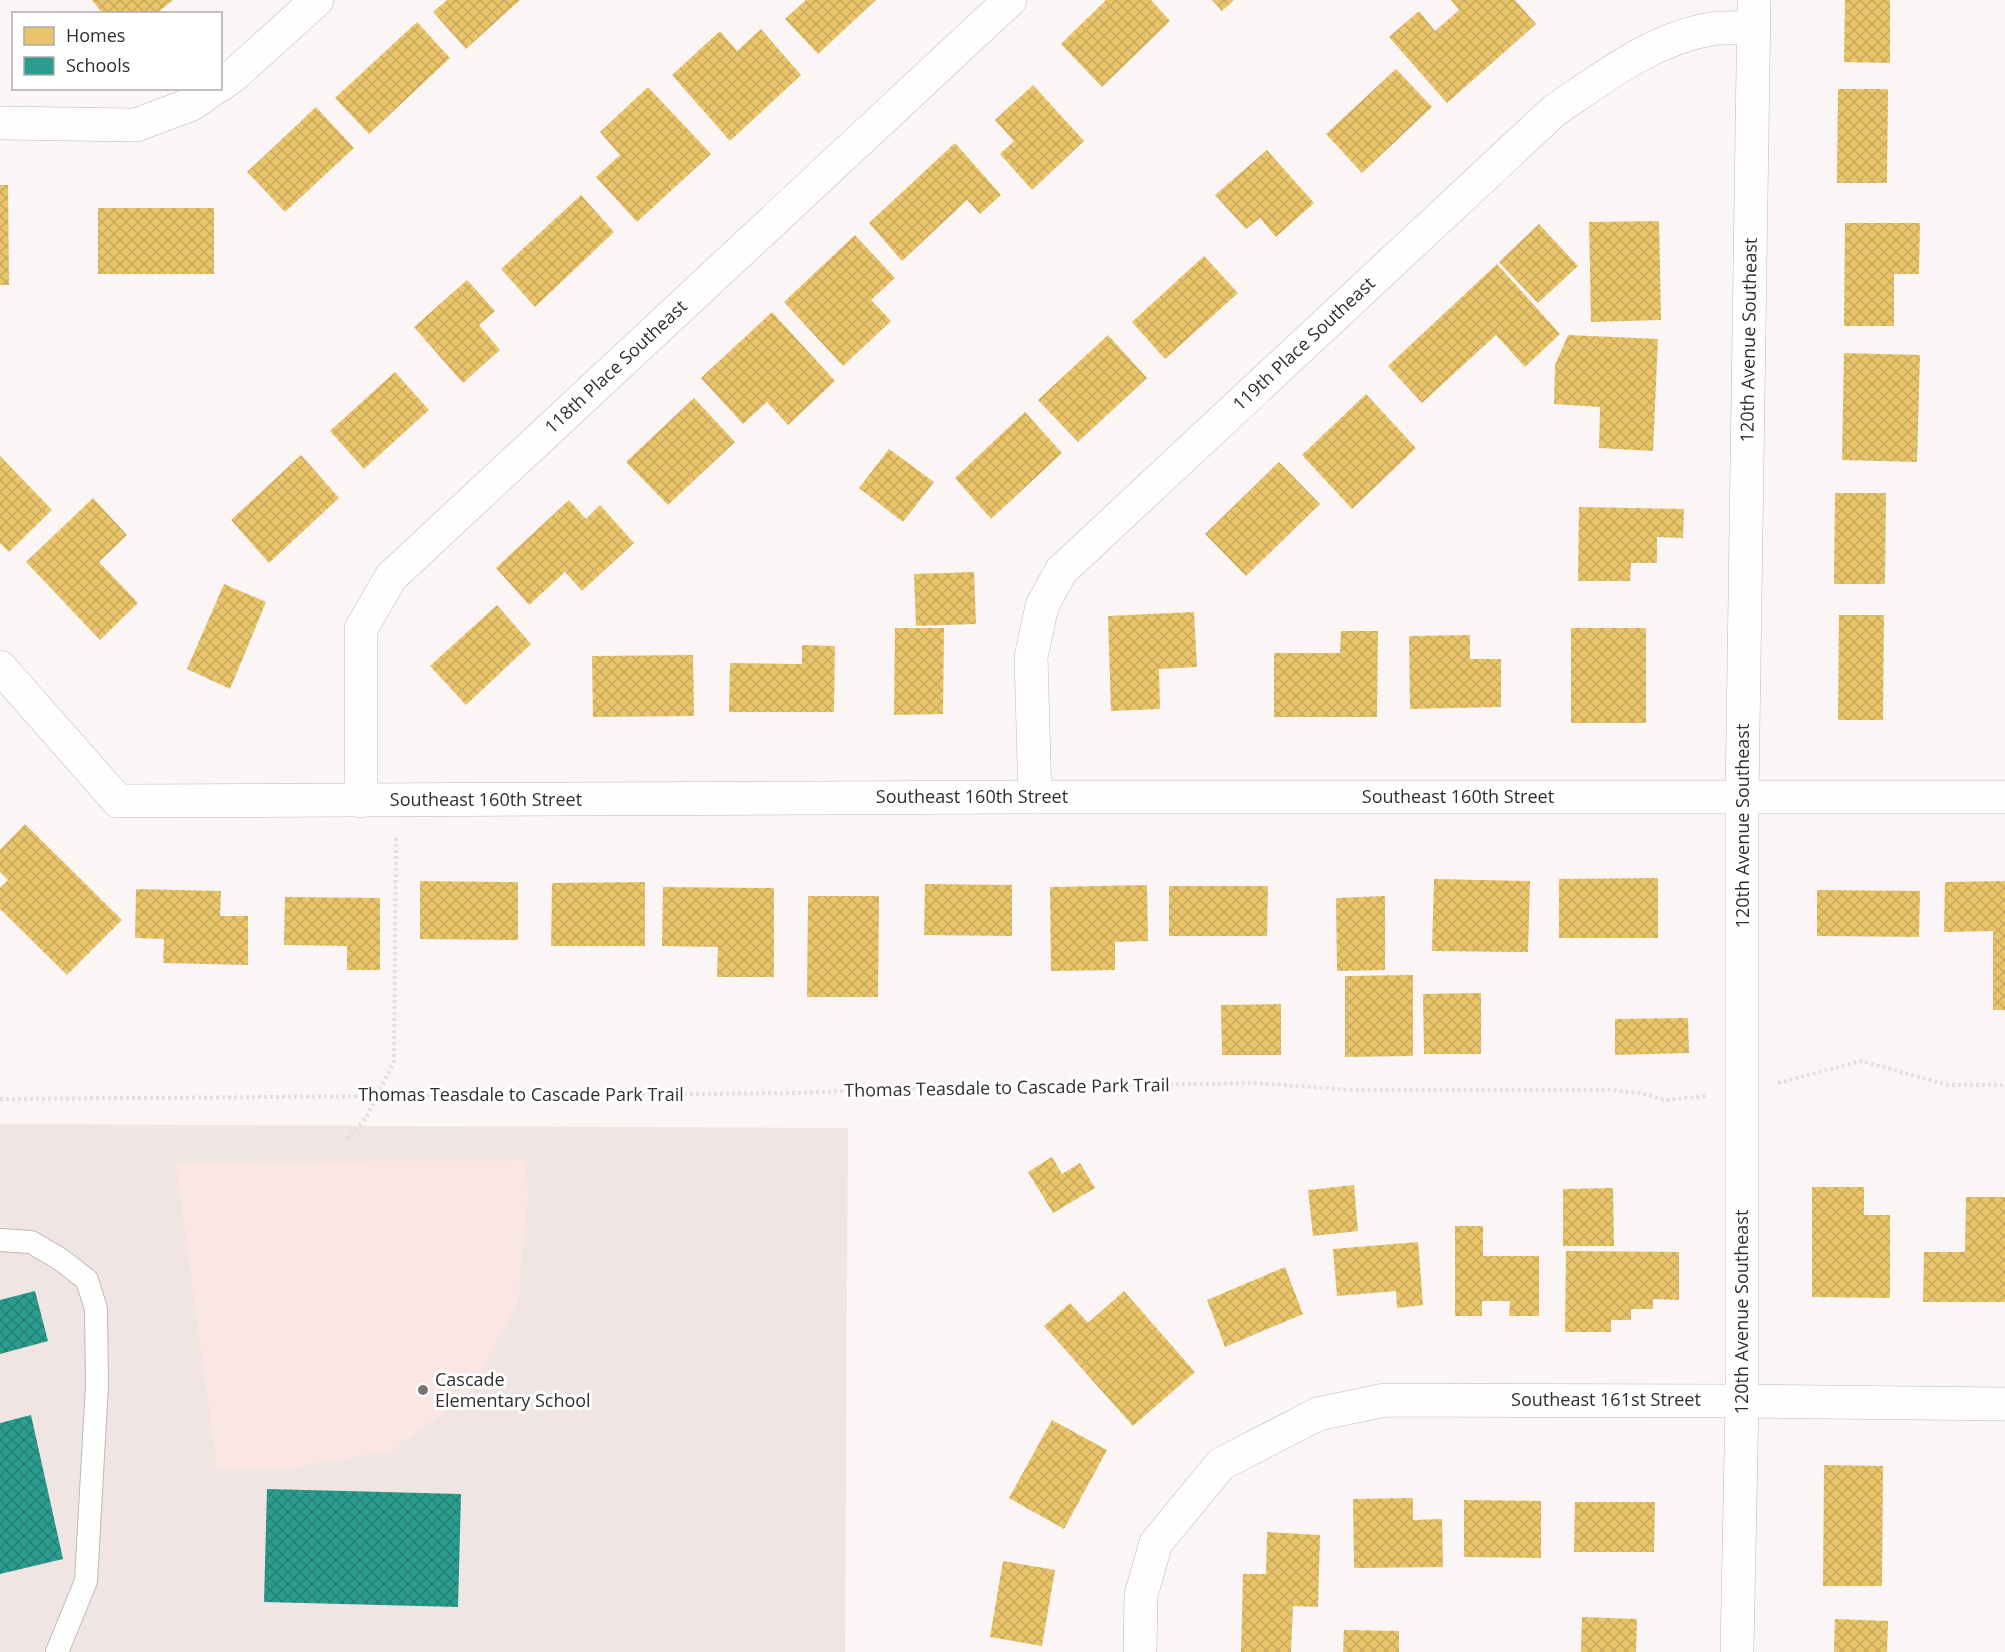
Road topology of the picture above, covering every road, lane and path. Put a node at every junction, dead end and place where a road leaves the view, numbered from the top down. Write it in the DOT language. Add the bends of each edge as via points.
graph roads {
  1 [pos="317,0"];
  2 [pos="1010,0"];
  3 [pos="1754,14"];
  4 [pos="222,84"];
  5 [pos="212,90"];
  6 [pos="0,123"];
  7 [pos="0,667"];
  8 [pos="1035,797"];
  9 [pos="1742,797"];
  10 [pos="2005,797"];
  11 [pos="396,800"];
  12 [pos="361,801"];
  13 [pos="2005,1085"];
  14 [pos="1742,1092"];
  15 [pos="378,1096"];
  16 [pos="0,1099"];
  17 [pos="347,1140"];
  18 [pos="0,1240"];
  19 [pos="1742,1401"];
  20 [pos="2005,1404"];
  21 [pos="57,1652"];
  22 [pos="1140,1652"];
  23 [pos="1737,1652"];
  1 -- 4 [label="street"];
  2 -- 12 [label="street, 118th Place Southeast" via="391,577 361,629"];
  3 -- 8 [label="street, 119th Place Southeast" via="1634,56 1555,110 1061,571 1042,606 1031,657"];
  3 -- 9 [label="street, 120th Avenue Southeast"];
  5 -- 6 [label="street" via="192,104 136,125"];
  7 -- 12 [label="street, Southeast 160th Street" via="118,801"];
  8 -- 9 [label="street, Southeast 160th Street"];
  8 -- 11 [label="street, Southeast 160th Street"];
  9 -- 10 [label="street, Southeast 160th Street"];
  9 -- 14 [label="street, 120th Avenue Southeast"];
  11 -- 12 [label="street, Southeast 160th Street"];
  11 -- 15 [label="path" via="394,1062"];
  13 -- 14 [label="path, Thomas Teasdale to Cascade Park Trail" via="1948,1085 1861,1061"];
  14 -- 15 [label="path, Thomas Teasdale to Cascade Park Trail" via="1665,1100 1612,1090 1352,1090 1256,1083 806,1093"];
  14 -- 19 [label="street, 120th Avenue Southeast"];
  15 -- 16 [label="path, Thomas Teasdale to Cascade Park Trail"];
  15 -- 17 [label="path"];
  18 -- 21 [label="lane" via="31,1242 60,1259 87,1280 96,1309 97,1385 86,1581"];
  19 -- 20 [label="street, Southeast 161st Street"];
  19 -- 22 [label="street, Southeast 161st Street" via="1385,1400 1318,1414 1221,1464 1156,1543 1141,1595"];
  19 -- 23 [label="street, 120th Avenue Southeast"];
}
